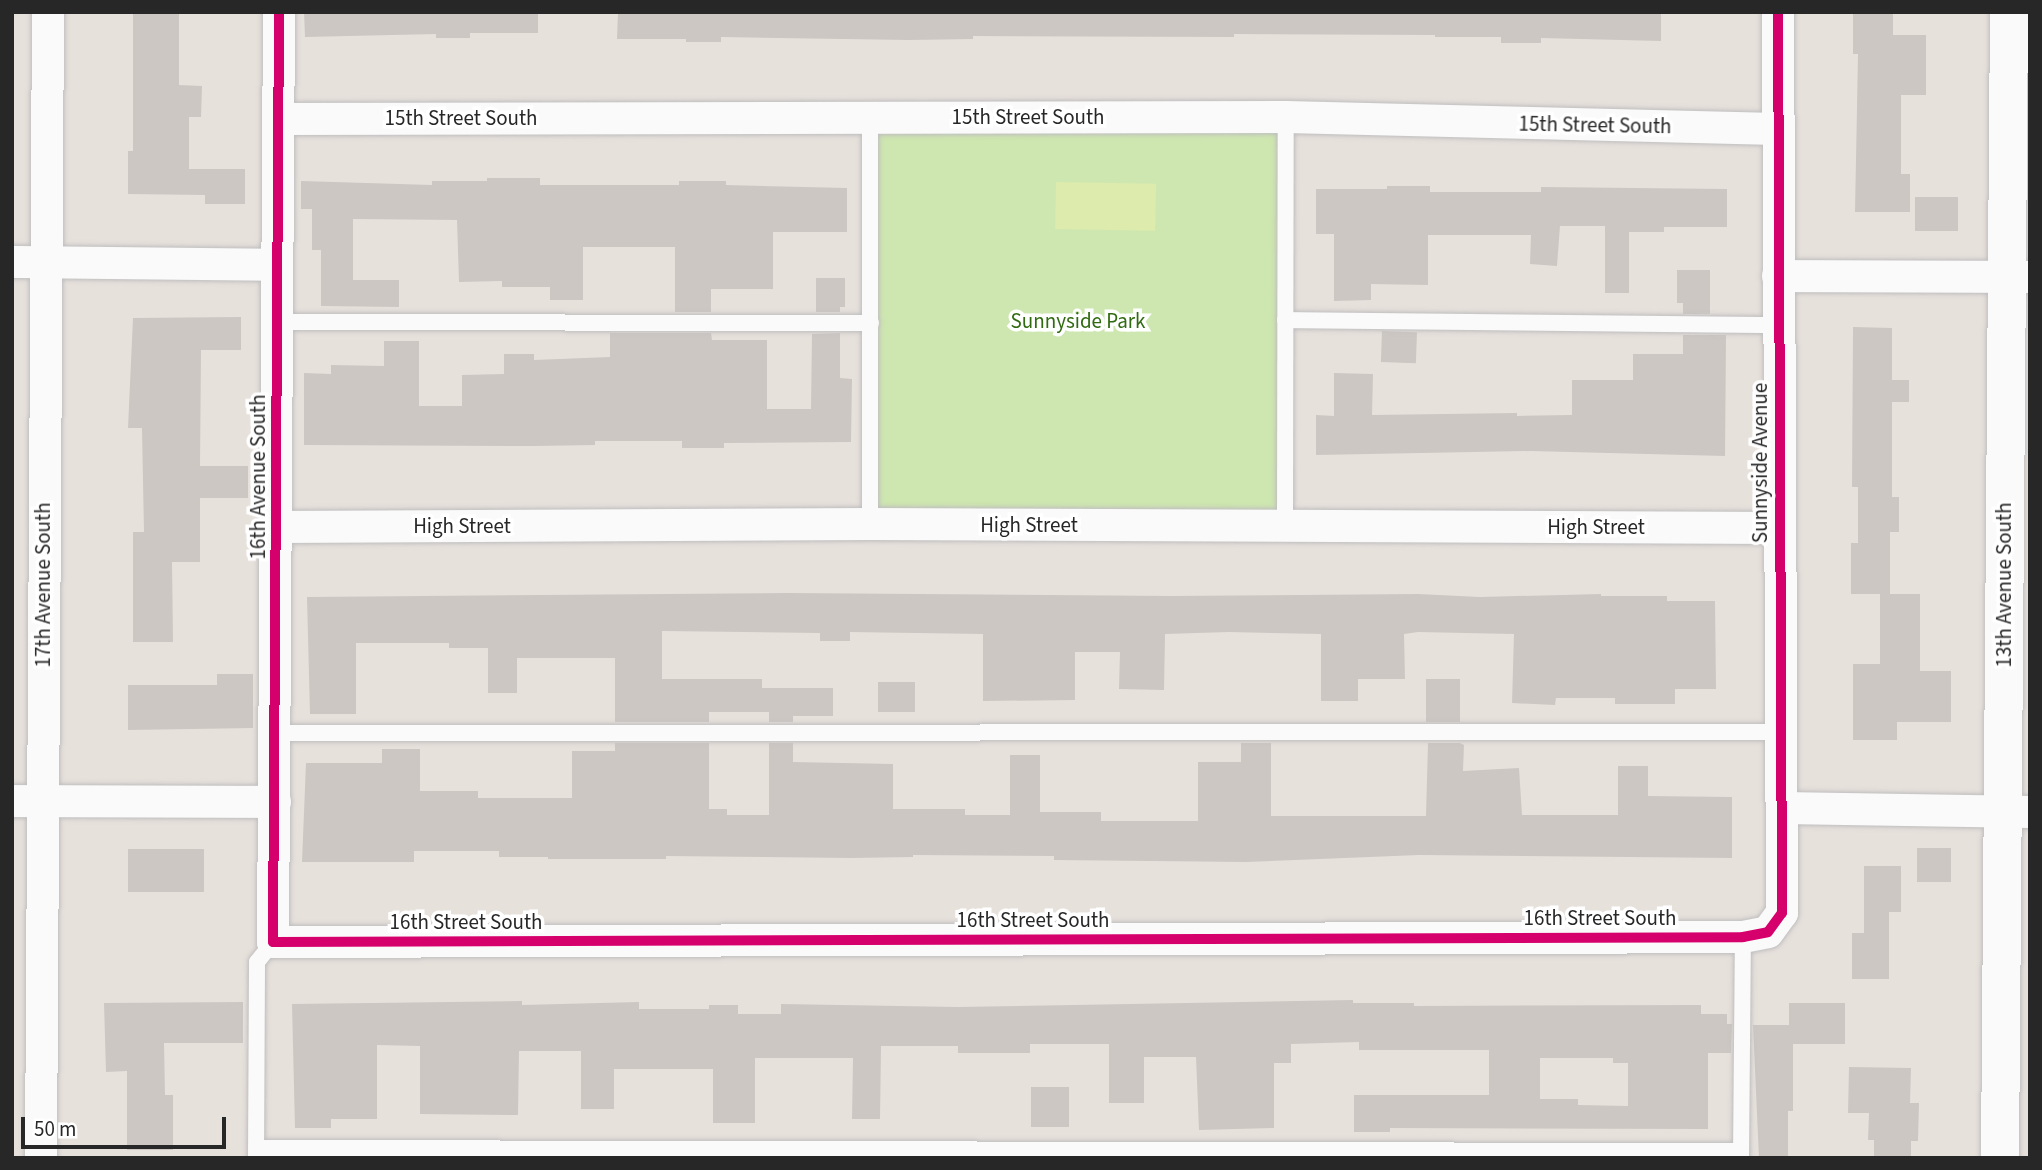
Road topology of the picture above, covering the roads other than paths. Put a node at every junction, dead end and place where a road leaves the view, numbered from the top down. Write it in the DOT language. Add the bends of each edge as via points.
graph roads {
  1 [pos="48,12"];
  2 [pos="279,12"];
  3 [pos="1778,12"];
  4 [pos="2009,12"];
  5 [pos="870,117"];
  6 [pos="1286,117"];
  7 [pos="279,119"];
  8 [pos="1777,129"];
  9 [pos="12,262"];
  10 [pos="44,262"];
  11 [pos="278,265"];
  12 [pos="1778,276"];
  13 [pos="2018,277"];
  14 [pos="1285,320"];
  15 [pos="278,322"];
  16 [pos="871,323"];
  17 [pos="1778,325"];
  18 [pos="870,524"];
  19 [pos="1285,525"];
  20 [pos="278,527"];
  21 [pos="1780,528"];
  22 [pos="1780,732"];
  23 [pos="277,733"];
  24 [pos="27,801"];
  25 [pos="275,802"];
  26 [pos="1783,808"];
  27 [pos="2016,812"];
  28 [pos="1782,913"];
  29 [pos="1743,936"];
  30 [pos="273,942"];
  31 [pos="256,1153"];
  32 [pos="1741,1154"];
  33 [pos="41,1158"];
  34 [pos="2000,1158"];
  1 -- 10 [label="street, 17th Avenue South"];
  2 -- 7 [label="street, 16th Avenue South"];
  3 -- 8 [label="street, Sunnyside Avenue"];
  4 -- 13 [label="street, 13th Avenue South"];
  5 -- 6 [label="street, 15th Street South"];
  5 -- 7 [label="street, 15th Street South"];
  5 -- 16 [label="lane"];
  6 -- 8 [label="street, 15th Street South"];
  6 -- 14 [label="lane"];
  7 -- 11 [label="street, 16th Avenue South"];
  8 -- 12 [label="street, Sunnyside Avenue"];
  9 -- 10 [label="street"];
  10 -- 11 [label="street"];
  10 -- 24 [label="street, 17th Avenue South"];
  11 -- 15 [label="street, 16th Avenue South"];
  12 -- 13 [label="street"];
  12 -- 17 [label="street, Sunnyside Avenue"];
  13 -- 27 [label="street, 13th Avenue South"];
  14 -- 17 [label="lane"];
  14 -- 19 [label="lane"];
  15 -- 16 [label="lane"];
  15 -- 20 [label="street, 16th Avenue South"];
  16 -- 18 [label="lane"];
  17 -- 21 [label="street, Sunnyside Avenue"];
  18 -- 19 [label="street, High Street"];
  18 -- 20 [label="street, High Street"];
  19 -- 21 [label="street, High Street"];
  20 -- 23 [label="street, 16th Avenue South"];
  21 -- 22 [label="street, Sunnyside Avenue"];
  22 -- 23 [label="lane"];
  22 -- 26 [label="street, Sunnyside Avenue"];
  23 -- 25 [label="street, 16th Avenue South"];
  24 -- 25 [label="street"];
  24 -- 33 [label="street, 17th Avenue South"];
  25 -- 30 [label="street, 16th Avenue South"];
  26 -- 27 [label="street"];
  26 -- 28 [label="street, Sunnyside Avenue"];
  27 -- 34 [label="street, 13th Avenue South"];
  28 -- 29 [label="street, 16th Street South" via="1768,932"];
  29 -- 30 [label="street, 16th Street South"];
  29 -- 32 [label="lane"];
  30 -- 31 [label="lane" via="257,962"];
  31 -- 32 [label="lane"];
}
